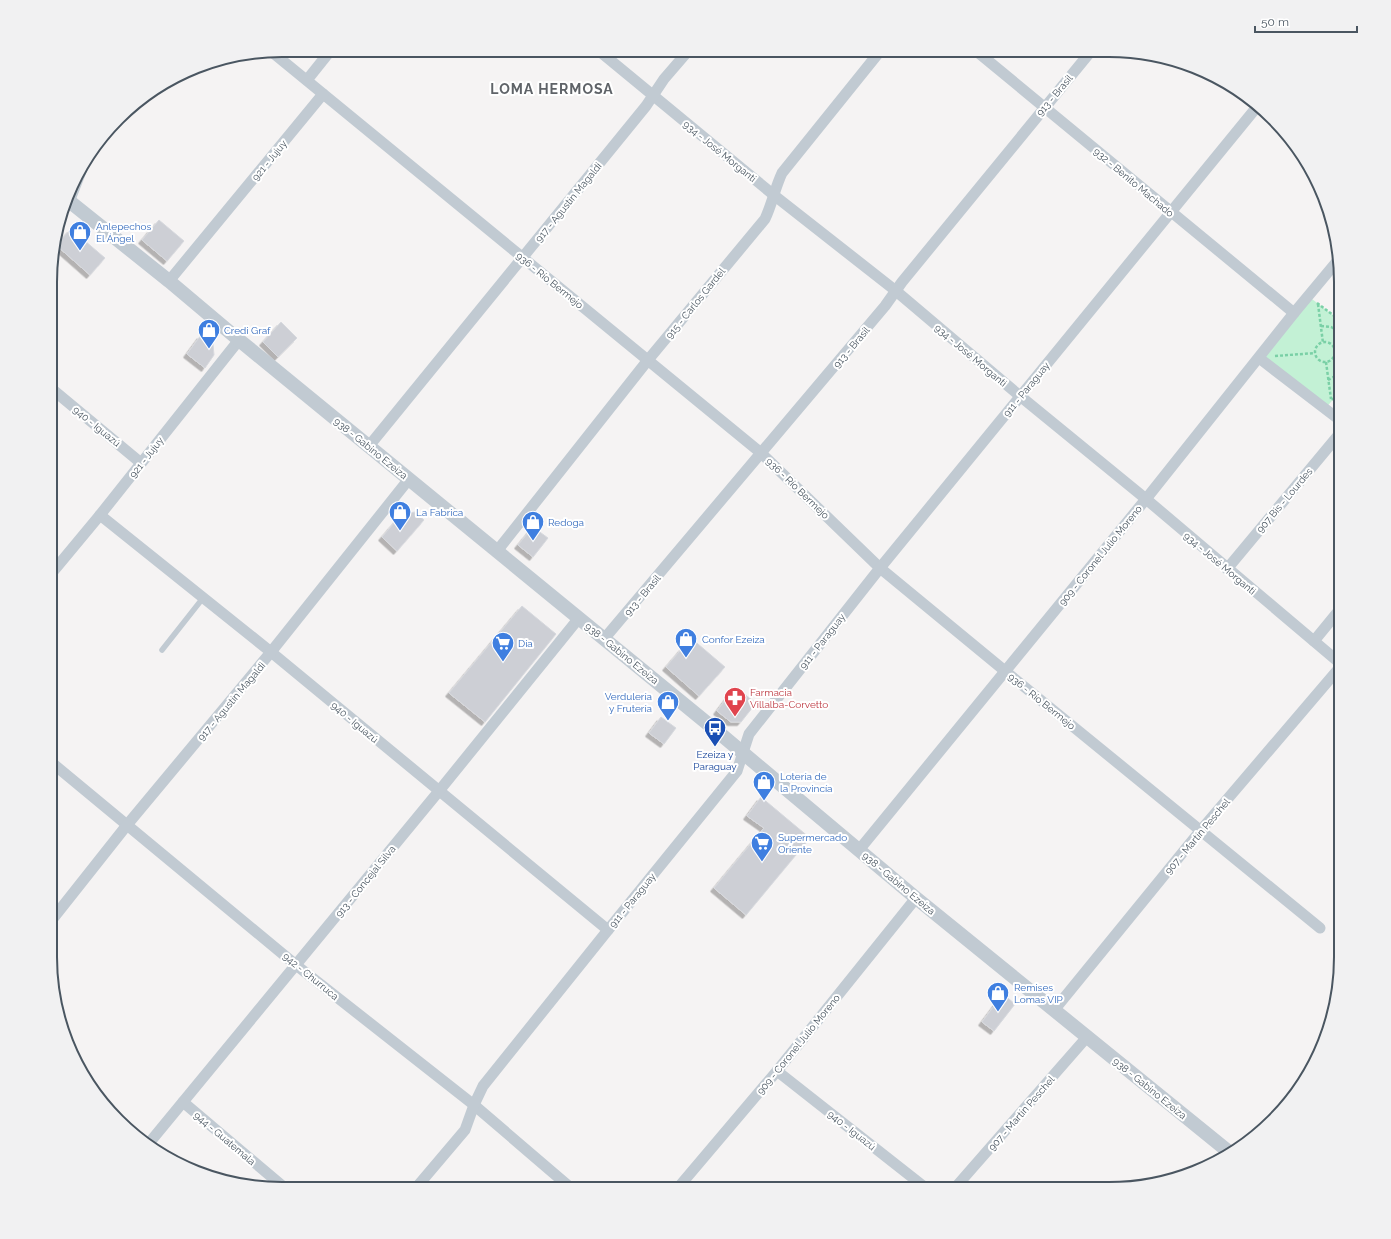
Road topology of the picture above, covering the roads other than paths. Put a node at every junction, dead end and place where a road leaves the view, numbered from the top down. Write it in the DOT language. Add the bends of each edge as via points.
graph roads {
  1 [pos="278,57"];
  2 [pos="326,57"];
  3 [pos="606,57"];
  4 [pos="683,57"];
  5 [pos="875,57"];
  6 [pos="983,57"];
  7 [pos="1086,57"];
  8 [pos="307,80"];
  9 [pos="323,94"];
  10 [pos="653,97"];
  11 [pos="1044,108"];
  12 [pos="1254,110"];
  13 [pos="774,196"];
  14 [pos="72,203"];
  15 [pos="1170,213"];
  16 [pos="523,258"];
  17 [pos="1334,265"];
  18 [pos="169,281"];
  19 [pos="896,292"];
  20 [pos="1294,313"];
  21 [pos="239,340"];
  22 [pos="1259,358"];
  23 [pos="648,360"];
  24 [pos="57,393"];
  25 [pos="1020,396"];
  26 [pos="1334,416"];
  27 [pos="1334,440"];
  28 [pos="369,446"];
  29 [pos="761,453"];
  30 [pos="141,462"];
  31 [pos="409,480"];
  32 [pos="1146,500"];
  33 [pos="100,515"];
  34 [pos="496,550"];
  35 [pos="57,567"];
  36 [pos="880,568"];
  37 [pos="1227,569"];
  38 [pos="203,598"];
  39 [pos="1334,616"];
  40 [pos="578,618"];
  41 [pos="604,639"];
  42 [pos="1314,640"];
  43 [pos="162,650"];
  44 [pos="271,652"];
  45 [pos="1334,659"];
  46 [pos="1005,671"];
  47 [pos="1334,673"];
  48 [pos="743,753"];
  49 [pos="57,767"];
  50 [pos="439,791"];
  51 [pos="127,825"];
  52 [pos="1201,830"];
  53 [pos="859,850"];
  54 [pos="916,898"];
  55 [pos="57,913"];
  56 [pos="1320,928"];
  57 [pos="608,930"];
  58 [pos="296,965"];
  59 [pos="1055,1009"];
  60 [pos="1087,1037"];
  61 [pos="777,1071"];
  62 [pos="183,1102"];
  63 [pos="474,1105"];
  64 [pos="151,1140"];
  65 [pos="1226,1149"];
  66 [pos="278,1182"];
  67 [pos="421,1182"];
  68 [pos="564,1182"];
  69 [pos="683,1182"];
  70 [pos="918,1182"];
  71 [pos="963,1182"];
  1 -- 8 [label="street, 936 - Río Bermejo"];
  2 -- 8 [label="street"];
  3 -- 10 [label="street, 934 - José Morganti"];
  4 -- 10 [label="street, 917 - Agustín Magaldi"];
  5 -- 13 [label="street, 915 - Carlos Gardel" via="782,173"];
  6 -- 11 [label="street, 932 - Benito Machado"];
  7 -- 11 [label="street, 913 - Brasil"];
  8 -- 9 [label="street, 936 - Río Bermejo"];
  9 -- 16 [label="street, 936 - Río Bermejo"];
  9 -- 18 [label="street, 921 - Jujuy"];
  10 -- 13 [label="street, 934 - José Morganti"];
  10 -- 16 [label="street, 917 - Agustín Magaldi"];
  11 -- 15 [label="street, 932 - Benito Machado"];
  11 -- 19 [label="street, 913 - Brasil"];
  12 -- 15 [label="street, 911 - Paraguay"];
  13 -- 19 [label="street, 934 - José Morganti"];
  13 -- 23 [label="street, 915 - Carlos Gardel" via="765,219"];
  14 -- 18 [label="street, 938 - Gabino Ezeiza"];
  15 -- 20 [label="street, 932 - Benito Machado"];
  15 -- 25 [label="street, 911 - Paraguay"];
  16 -- 23 [label="street, 936 - Río Bermejo"];
  16 -- 28 [label="street, 917 - Agustín Magaldi"];
  17 -- 20 [label="street, 909 - Coronel Julio Moreno"];
  18 -- 21 [label="street, 938 - Gabino Ezeiza"];
  19 -- 25 [label="street, 934 - José Morganti"];
  19 -- 29 [label="street, 913 - Brasil"];
  20 -- 22 [label="street, 909 - Coronel Julio Moreno"];
  21 -- 28 [label="street, 938 - Gabino Ezeiza"];
  21 -- 30 [label="street, 921 - Jujuy"];
  22 -- 26 [label="street"];
  22 -- 32 [label="street, 909 - Coronel Julio Moreno"];
  23 -- 29 [label="street, 936 - Río Bermejo"];
  23 -- 34 [label="street, 915 - Carlos Gardel"];
  24 -- 30 [label="street, 940 - Iguazú"];
  25 -- 32 [label="street, 934 - José Morganti"];
  25 -- 36 [label="street, 911 - Paraguay"];
  27 -- 37 [label="street, 907 Bis - Lourdes"];
  28 -- 31 [label="street, 938 - Gabino Ezeiza"];
  29 -- 36 [label="street, 936 - Río Bermejo"];
  29 -- 41 [label="street, 913 - Brasil"];
  30 -- 33 [label="street, 921 - Jujuy"];
  31 -- 34 [label="street, 938 - Gabino Ezeiza"];
  31 -- 44 [label="street, 917 - Agustín Magaldi"];
  32 -- 37 [label="street, 934 - José Morganti"];
  32 -- 46 [label="street, 909 - Coronel Julio Moreno"];
  33 -- 35 [label="street, 921 - Jujuy"];
  33 -- 38 [label="street, 940 - Iguazú"];
  34 -- 40 [label="street, 938 - Gabino Ezeiza"];
  36 -- 46 [label="street, 936 - Río Bermejo"];
  36 -- 48 [label="street, 911 - Paraguay" via="749,734"];
  37 -- 42 [label="street, 934 - José Morganti"];
  38 -- 43 [label="lane"];
  38 -- 44 [label="street, 940 - Iguazú"];
  39 -- 42 [label="street"];
  40 -- 41 [label="street, 938 - Gabino Ezeiza"];
  40 -- 50 [label="street, 913 - Concejal Silva"];
  41 -- 48 [label="street, 938 - Gabino Ezeiza"];
  42 -- 45 [label="street, 934 - José Morganti"];
  44 -- 50 [label="street, 940 - Iguazú"];
  44 -- 51 [label="street, 917 - Agustín Magaldi"];
  46 -- 52 [label="street, 936 - Río Bermejo"];
  46 -- 53 [label="street, 909 - Coronel Julio Moreno"];
  47 -- 52 [label="street, 907 - Martín Peschel"];
  48 -- 53 [label="street, 938 - Gabino Ezeiza"];
  48 -- 57 [label="street, 911 - Paraguay" via="736,771"];
  49 -- 51 [label="street, 942 - Churruca"];
  50 -- 57 [label="street, 940 - Iguazú"];
  50 -- 58 [label="street, 913 - Concejal Silva"];
  51 -- 55 [label="street, 917 - Agustín Magaldi"];
  51 -- 58 [label="street, 942 - Churruca"];
  52 -- 56 [label="street, 936 - Río Bermejo"];
  52 -- 59 [label="street, 907 - Martín Peschel"];
  53 -- 54 [label="street, 938 - Gabino Ezeiza"];
  54 -- 59 [label="street, 938 - Gabino Ezeiza"];
  54 -- 61 [label="street, 909 - Coronel Julio Moreno"];
  57 -- 63 [label="street, 911 - Paraguay" via="483,1086"];
  58 -- 62 [label="street, 913 - Concejal Silva"];
  58 -- 63 [label="street, 942 - Churruca"];
  59 -- 60 [label="street, 938 - Gabino Ezeiza"];
  60 -- 65 [label="street, 938 - Gabino Ezeiza"];
  60 -- 71 [label="street, 907 - Martín Peschel"];
  61 -- 69 [label="street, 909 - Coronel Julio Moreno"];
  61 -- 70 [label="street, 940 - Iguazú"];
  62 -- 64 [label="street, 913 - Concejal Silva"];
  62 -- 66 [label="street, 944 - Guatemala"];
  63 -- 67 [label="street, 911 - Paraguay" via="465,1130"];
  63 -- 68 [label="street, 942 - Churruca"];
}
